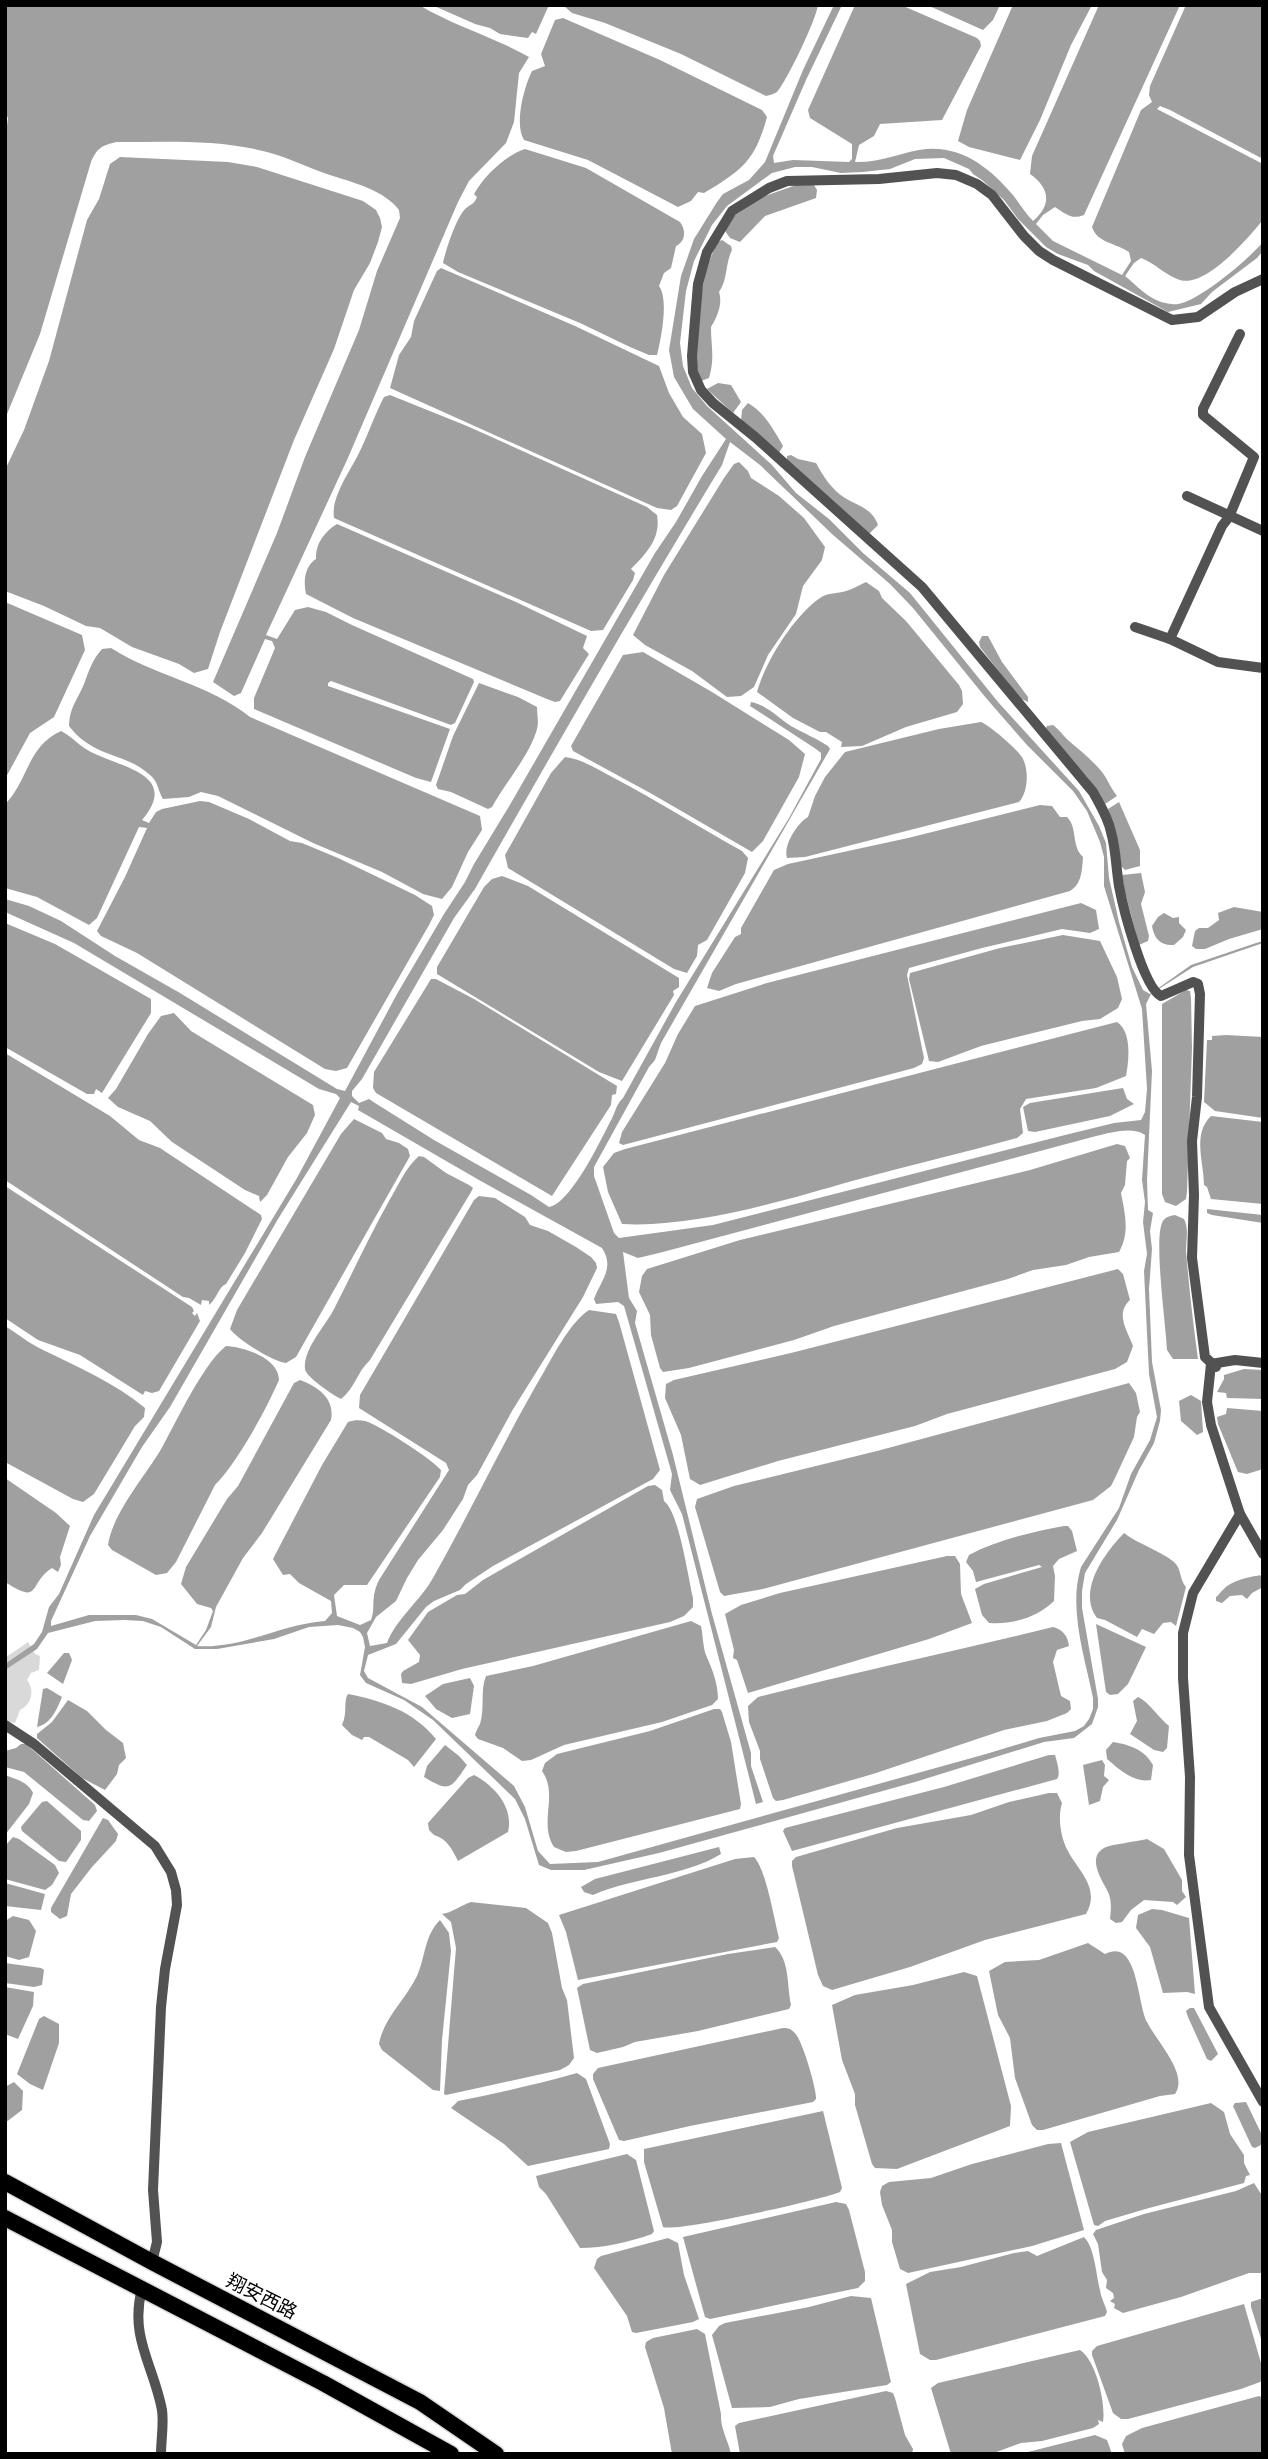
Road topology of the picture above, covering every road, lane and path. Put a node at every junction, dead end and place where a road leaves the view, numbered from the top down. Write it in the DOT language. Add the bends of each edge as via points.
graph roads {
  1 [pos="1263,279"];
  2 [pos="1240,334"];
  3 [pos="1187,496"];
  4 [pos="1229,517"];
  5 [pos="1263,531"];
  6 [pos="1135,627"];
  7 [pos="1170,639"];
  8 [pos="1263,668"];
  9 [pos="1263,1363"];
  10 [pos="1213,1365"];
  11 [pos="1240,1514"];
  12 [pos="1263,1554"];
  13 [pos="5,1725"];
  14 [pos="1263,2102"];
  15 [pos="5,2182"];
  16 [pos="5,2218"];
  17 [pos="152,2262"];
  18 [pos="142,2289"];
  19 [pos="161,2454"];
  20 [pos="451,2454"];
  21 [pos="496,2454"];
  1 -- 10 [label="street" via="1198,317 1172,320 1052,260 1024,236 992,195 956,175 787,181 732,211 707,252 698,284 692,356 701,390 922,587 1093,792 1111,831 1128,925 1154,991 1166,995 1193,982 1198,985 1192,1258 1205,1357"];
  2 -- 4 [label="street" via="1203,409 1203,415 1254,457"];
  3 -- 4 [label="street"];
  4 -- 5 [label="street"];
  4 -- 7 [label="street"];
  6 -- 7 [label="street"];
  7 -- 8 [label="street" via="1217,662"];
  9 -- 10 [label="street" via="1235,1360"];
  10 -- 11 [label="street" via="1207,1402 1211,1425"];
  11 -- 12 [label="street"];
  11 -- 14 [label="street" via="1193,1593 1182,1633 1189,1855 1209,2007"];
  13 -- 17 [label="street" via="155,1846 176,1890 162,2007 153,2190 158,2242"];
  15 -- 17 [label="main road, 翔安西路"];
  16 -- 18 [label="main road"];
  17 -- 21 [label="main road, 翔安西路" via="420,2402"];
  18 -- 19 [label="street" via="138,2331 162,2411"];
  18 -- 20 [label="main road"];
}
